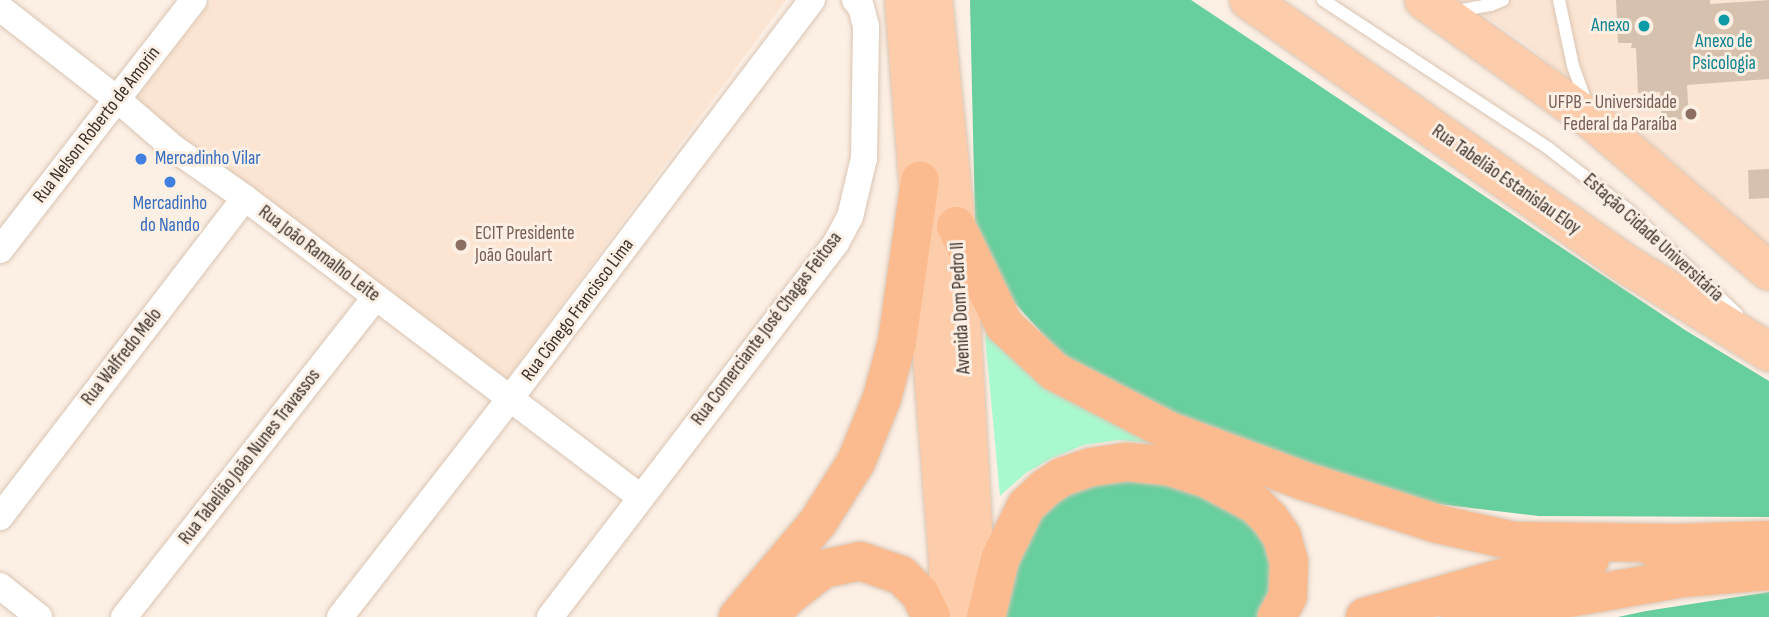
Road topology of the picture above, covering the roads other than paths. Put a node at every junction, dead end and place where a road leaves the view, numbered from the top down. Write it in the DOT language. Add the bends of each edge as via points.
graph roads {
  1 [pos="194,0"];
  2 [pos="812,0"];
  3 [pos="855,0"];
  4 [pos="904,0"];
  5 [pos="933,0"];
  6 [pos="1249,0"];
  7 [pos="1323,0"];
  8 [pos="1503,0"];
  9 [pos="1559,0"];
  10 [pos="1433,6"];
  11 [pos="0,8"];
  12 [pos="117,99"];
  13 [pos="1591,119"];
  14 [pos="920,181"];
  15 [pos="245,198"];
  16 [pos="956,226"];
  17 [pos="0,250"];
  18 [pos="1769,271"];
  19 [pos="376,297"];
  20 [pos="1769,344"];
  21 [pos="1769,352"];
  22 [pos="509,400"];
  23 [pos="640,497"];
  24 [pos="0,517"];
  25 [pos="1769,540"];
  26 [pos="1676,543"];
  27 [pos="1769,571"];
  28 [pos="0,586"];
  29 [pos="39,617"];
  30 [pos="124,617"];
  31 [pos="340,617"];
  32 [pos="550,617"];
  33 [pos="738,617"];
  34 [pos="769,617"];
  35 [pos="932,617"];
  36 [pos="948,617"];
  37 [pos="978,617"];
  38 [pos="986,617"];
  39 [pos="1277,617"];
  40 [pos="1365,617"];
  41 [pos="1461,617"];
  1 -- 12 [label="street, Rua Nelson Roberto de Amorin"];
  2 -- 22 [label="street, Rua Cônego Francisco Lima"];
  3 -- 23 [label="street, Rua Comerciante José Chagas Feitosa" via="866,26 864,158 850,218"];
  4 -- 14 [label="main road, Avenida Dom Pedro II"];
  5 -- 16 [label="main road, Avenida Dom Pedro II"];
  6 -- 21 [label="main road, Rua Tabelião Estanislau Eloy" via="1631,267"];
  7 -- 20 [label="lane, Estação Cidade Universitária" via="1548,148 1627,209"];
  8 -- 10 [label="lane" via="1468,11"];
  9 -- 13 [label="lane" via="1573,66"];
  10 -- 13 [label="main road"];
  11 -- 12 [label="street, Rua João Ramalho Leite"];
  12 -- 15 [label="street, Rua João Ramalho Leite" via="175,149"];
  12 -- 17 [label="street, Rua Nelson Roberto de Amorin"];
  13 -- 18 [label="main road"];
  14 -- 33 [label="highway" via="897,342 882,398 856,462 818,522"];
  14 -- 36 [label="main road, Avenida Dom Pedro II" via="948,558"];
  15 -- 19 [label="street, Rua João Ramalho Leite"];
  15 -- 24 [label="street, Rua Walfredo Melo"];
  16 -- 26 [label="highway" via="1004,325 1055,372 1169,431 1438,524 1514,541"];
  16 -- 37 [label="main road, Avenida Dom Pedro II"];
  19 -- 22 [label="street, Rua João Ramalho Leite"];
  19 -- 30 [label="street, Rua Tabelião João Nunes Travassos"];
  22 -- 23 [label="street, Rua João Ramalho Leite"];
  22 -- 31 [label="street, Rua Cônego Francisco Lima"];
  23 -- 32 [label="street, Rua Comerciante José Chagas Feitosa"];
  25 -- 26 [label="highway"];
  26 -- 40 [label="highway" via="1530,570"];
  27 -- 41 [label="highway" via="1683,578"];
  28 -- 29 [label="street"];
  34 -- 35 [label="highway" via="823,569 860,561 901,575 920,594"];
  38 -- 39 [label="highway" via="1000,559 1026,506 1062,477 1128,462 1208,479 1255,504 1270,519 1282,537 1289,562 1288,596"];
}
